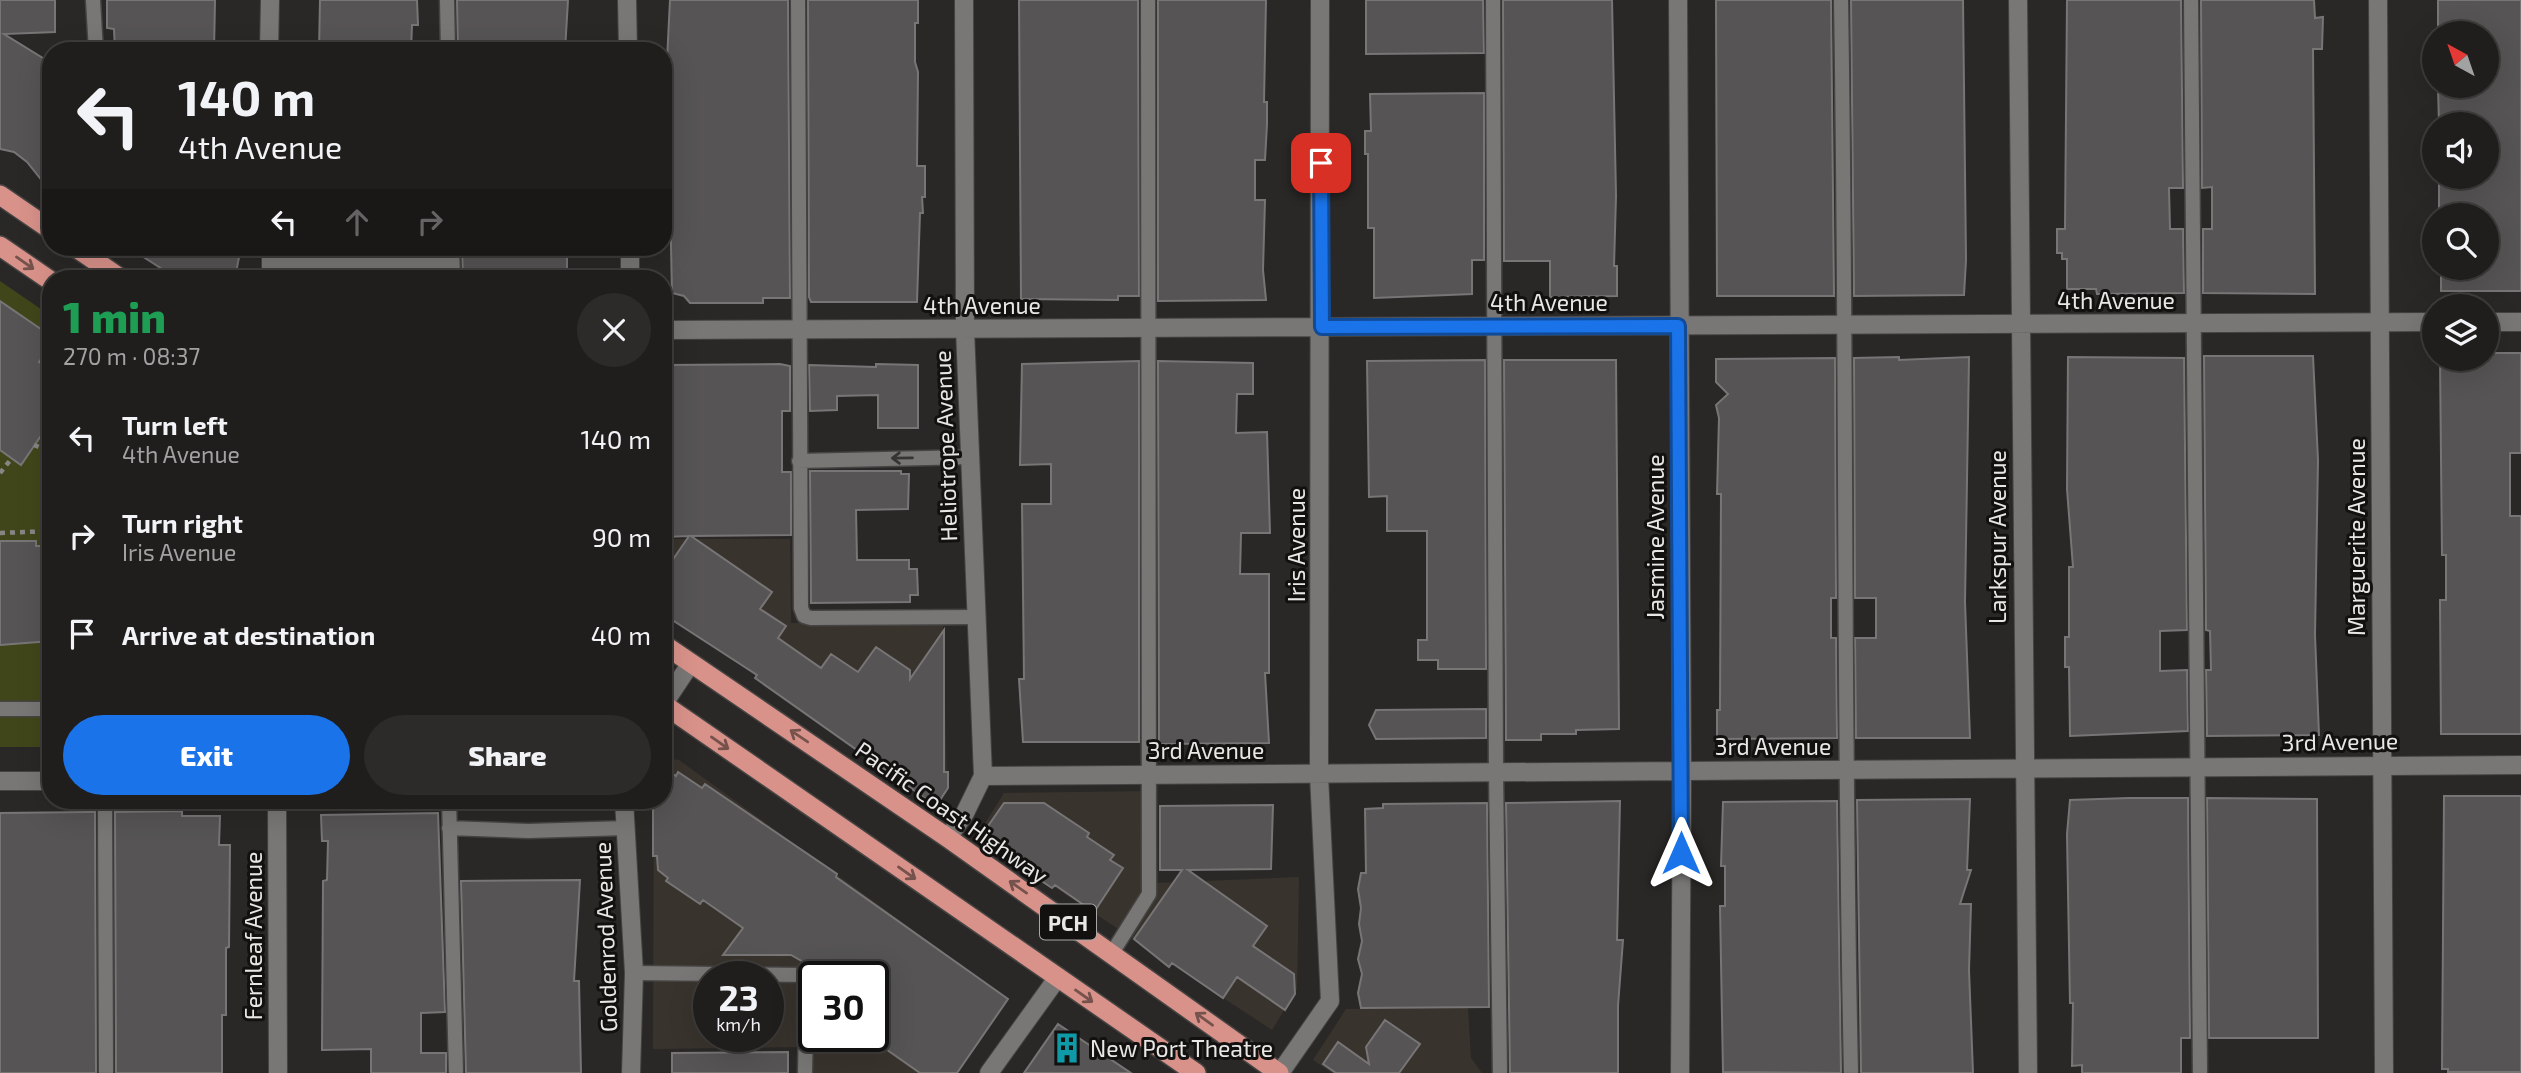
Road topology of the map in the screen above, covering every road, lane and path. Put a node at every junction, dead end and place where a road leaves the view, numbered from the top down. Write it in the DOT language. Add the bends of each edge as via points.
graph roads {
  1 [pos="93,0"];
  2 [pos="270,0"];
  3 [pos="447,0"];
  4 [pos="627,0"];
  5 [pos="798,0"];
  6 [pos="964,0"];
  7 [pos="1148,0"];
  8 [pos="1320,0"];
  9 [pos="1493,0"];
  10 [pos="1678,0"];
  11 [pos="1841,0"];
  12 [pos="2018,0"];
  13 [pos="2191,0"];
  14 [pos="2378,0"];
  15 [pos="95,42"];
  16 [pos="269,42"];
  17 [pos="448,42"];
  18 [pos="628,42"];
  19 [pos="2,201"];
  20 [pos="42,225"];
  21 [pos="0,246"];
  22 [pos="88,256"];
  23 [pos="452,256"];
  24 [pos="452,262"];
  25 [pos="271,263"];
  26 [pos="108,270"];
  27 [pos="452,270"];
  28 [pos="42,275"];
  29 [pos="2380,322"];
  30 [pos="2422,322"];
  31 [pos="2499,322"];
  32 [pos="2521,322"];
  33 [pos="2196,324"];
  34 [pos="1847,325"];
  35 [pos="2020,325"];
  36 [pos="1678,326"];
  37 [pos="1322,327"];
  38 [pos="1494,327"];
  39 [pos="1150,328"];
  40 [pos="965,329"];
  41 [pos="672,330"];
  42 [pos="798,330"];
  43 [pos="34,445"];
  44 [pos="42,448"];
  45 [pos="970,457"];
  46 [pos="12,458"];
  47 [pos="799,461"];
  48 [pos="0,472"];
  49 [pos="42,531"];
  50 [pos="0,533"];
  51 [pos="976,617"];
  52 [pos="672,650"];
  53 [pos="691,663"];
  54 [pos="672,692"];
  55 [pos="0,709"];
  56 [pos="42,709"];
  57 [pos="672,711"];
  58 [pos="2382,765"];
  59 [pos="2521,765"];
  60 [pos="2200,767"];
  61 [pos="2024,768"];
  62 [pos="1844,769"];
  63 [pos="1682,771"];
  64 [pos="1496,772"];
  65 [pos="1150,775"];
  66 [pos="1319,775"];
  67 [pos="983,776"];
  68 [pos="0,781"];
  69 [pos="42,781"];
  70 [pos="105,809"];
  71 [pos="276,809"];
  72 [pos="449,809"];
  73 [pos="625,809"];
  74 [pos="449,828"];
  75 [pos="626,828"];
  76 [pos="948,838"];
  77 [pos="1112,953"];
  78 [pos="634,973"];
  79 [pos="1058,977"];
  80 [pos="1190,1071"];
  81 [pos="106,1073"];
  82 [pos="278,1073"];
  83 [pos="456,1073"];
  84 [pos="631,1073"];
  85 [pos="805,1073"];
  86 [pos="989,1073"];
  87 [pos="1279,1073"];
  88 [pos="1500,1073"];
  89 [pos="1680,1073"];
  90 [pos="1851,1073"];
  91 [pos="2028,1073"];
  92 [pos="2200,1073"];
  93 [pos="2384,1073"];
  1 -- 15 [label="lane"];
  2 -- 16 [label="street"];
  3 -- 17 [label="lane"];
  4 -- 18 [label="street"];
  5 -- 42 [label="lane"];
  6 -- 40 [label="street, Heliotrope Avenue"];
  7 -- 39 [label="lane"];
  8 -- 37 [label="street, Iris Avenue"];
  9 -- 38 [label="lane"];
  10 -- 36 [label="street, Jasmine Avenue"];
  11 -- 34 [label="lane"];
  12 -- 35 [label="street, Larkspur Avenue"];
  13 -- 33 [label="lane"];
  14 -- 29 [label="street, Marguerite Avenue"];
  19 -- 20 [label="highway"];
  21 -- 28 [label="highway, one-way"];
  22 -- 26 [label="highway"];
  23 -- 24 [label="lane"];
  24 -- 25 [label="lane"];
  24 -- 27 [label="lane"];
  29 -- 30 [label="street, 4th Avenue"];
  29 -- 33 [label="street, 4th Avenue"];
  29 -- 58 [label="street, Marguerite Avenue"];
  31 -- 32 [label="street"];
  33 -- 35 [label="street, 4th Avenue"];
  33 -- 60 [label="lane"];
  34 -- 35 [label="street, 4th Avenue"];
  34 -- 36 [label="street, 4th Avenue"];
  34 -- 62 [label="lane"];
  35 -- 61 [label="street, Larkspur Avenue"];
  36 -- 38 [label="street, 4th Avenue"];
  36 -- 63 [label="street, Jasmine Avenue"];
  37 -- 38 [label="street, 4th Avenue"];
  37 -- 39 [label="street, 4th Avenue"];
  37 -- 66 [label="street, Iris Avenue"];
  38 -- 64 [label="lane"];
  39 -- 40 [label="street, 4th Avenue"];
  39 -- 65 [label="lane"];
  40 -- 42 [label="street, 4th Avenue"];
  40 -- 45 [label="street, Heliotrope Avenue"];
  41 -- 42 [label="street, 4th Avenue"];
  42 -- 47 [label="lane"];
  43 -- 44 [label="path"];
  45 -- 47 [label="lane, one-way"];
  45 -- 51 [label="street, Heliotrope Avenue"];
  46 -- 48 [label="path"];
  47 -- 51 [label="lane" via="804,616"];
  49 -- 50 [label="path"];
  51 -- 67 [label="street, Heliotrope Avenue"];
  52 -- 53 [label="highway, Pacific Coast Highway / PCH"];
  53 -- 54 [label="street"];
  76 -- 53 [label="highway, Pacific Coast Highway / PCH, one-way"];
  55 -- 56 [label="lane"];
  57 -- 79 [label="highway, PCH, one-way"];
  58 -- 59 [label="street, 3rd Avenue"];
  58 -- 60 [label="street, 3rd Avenue"];
  58 -- 93 [label="street, Marguerite Avenue"];
  60 -- 61 [label="street, 3rd Avenue"];
  60 -- 92 [label="lane"];
  61 -- 62 [label="street, 3rd Avenue"];
  61 -- 91 [label="street, Larkspur Avenue"];
  62 -- 63 [label="street, 3rd Avenue"];
  62 -- 90 [label="lane"];
  63 -- 64 [label="street, 3rd Avenue"];
  63 -- 89 [label="street, Jasmine Avenue"];
  64 -- 66 [label="street, 3rd Avenue"];
  64 -- 88 [label="lane"];
  65 -- 66 [label="street, 3rd Avenue"];
  65 -- 67 [label="street, 3rd Avenue"];
  65 -- 77 [label="lane" via="1149,894"];
  66 -- 87 [label="street, Iris Avenue" via="1330,1001"];
  67 -- 76 [label="street, Heliotrope Avenue"];
  68 -- 69 [label="street"];
  70 -- 81 [label="lane"];
  71 -- 82 [label="street, Fernleaf Avenue"];
  72 -- 74 [label="lane"];
  73 -- 75 [label="street, Goldenrod Avenue"];
  74 -- 75 [label="lane"];
  74 -- 83 [label="lane"];
  75 -- 78 [label="street, Goldenrod Avenue"];
  77 -- 76 [label="highway, Pacific Coast Highway / PCH, one-way"];
  87 -- 77 [label="highway, Pacific Coast Highway / PCH, one-way"];
  78 -- 84 [label="street, Goldenrod Avenue"];
  78 -- 85 [label="lane" via="807,975"];
  79 -- 80 [label="highway, PCH, one-way"];
  79 -- 86 [label="street"];
}
